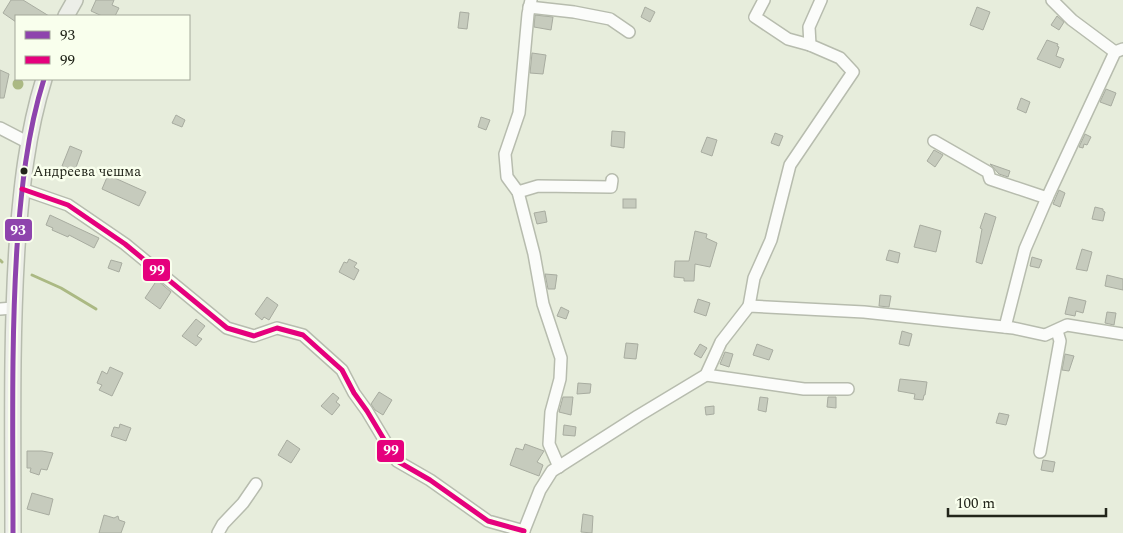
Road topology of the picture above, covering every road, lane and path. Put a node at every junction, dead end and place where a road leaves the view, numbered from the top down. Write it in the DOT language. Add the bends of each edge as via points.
graph roads {
  1 [pos="75,0"];
  2 [pos="764,0"];
  3 [pos="821,0"];
  4 [pos="1052,0"];
  5 [pos="530,4"];
  6 [pos="67,15"];
  7 [pos="628,32"];
  8 [pos="810,45"];
  9 [pos="1119,51"];
  10 [pos="44,80"];
  11 [pos="0,128"];
  12 [pos="934,142"];
  13 [pos="29,143"];
  14 [pos="612,180"];
  15 [pos="22,189"];
  16 [pos="518,192"];
  17 [pos="1047,198"];
  18 [pos="749,306"];
  19 [pos="6,309"];
  20 [pos="1005,327"];
  21 [pos="1057,331"];
  22 [pos="1123,334"];
  23 [pos="706,375"];
  24 [pos="848,389"];
  25 [pos="1040,452"];
  26 [pos="559,467"];
  27 [pos="256,484"];
  28 [pos="524,532"];
  29 [pos="13,533"];
  30 [pos="218,533"];
  1 -- 6 [label="street"];
  2 -- 8 [label="street" via="755,17 788,39"];
  3 -- 8 [label="street" via="809,27"];
  4 -- 9 [label="street" via="1072,20"];
  5 -- 7 [label="street" via="610,19"];
  5 -- 16 [label="street" via="519,113 506,154 507,177"];
  8 -- 18 [label="street" via="840,58 853,72 790,165 771,240 754,278"];
  9 -- 17 [label="street"];
  10 -- 13 [label="street"];
  11 -- 13 [label="street"];
  12 -- 17 [label="street" via="988,172 990,179"];
  13 -- 15 [label="street"];
  14 -- 16 [label="street" via="611,187 538,186"];
  15 -- 19 [label="street"];
  15 -- 28 [label="street" via="68,205 125,244 227,328 254,336 277,328 303,335 342,370 397,461 488,521"];
  16 -- 26 [label="street" via="543,304 561,358 549,444"];
  17 -- 20 [label="street" via="1025,249"];
  18 -- 20 [label="street" via="864,312"];
  18 -- 23 [label="street" via="721,342"];
  19 -- 29 [label="street"];
  20 -- 21 [label="street" via="1045,334"];
  21 -- 22 [label="street" via="1067,325"];
  21 -- 25 [label="street" via="1060,341"];
  23 -- 24 [label="street" via="804,389"];
  23 -- 26 [label="street"];
  26 -- 28 [label="street" via="552,470 540,490"];
  27 -- 30 [label="street"];
}
